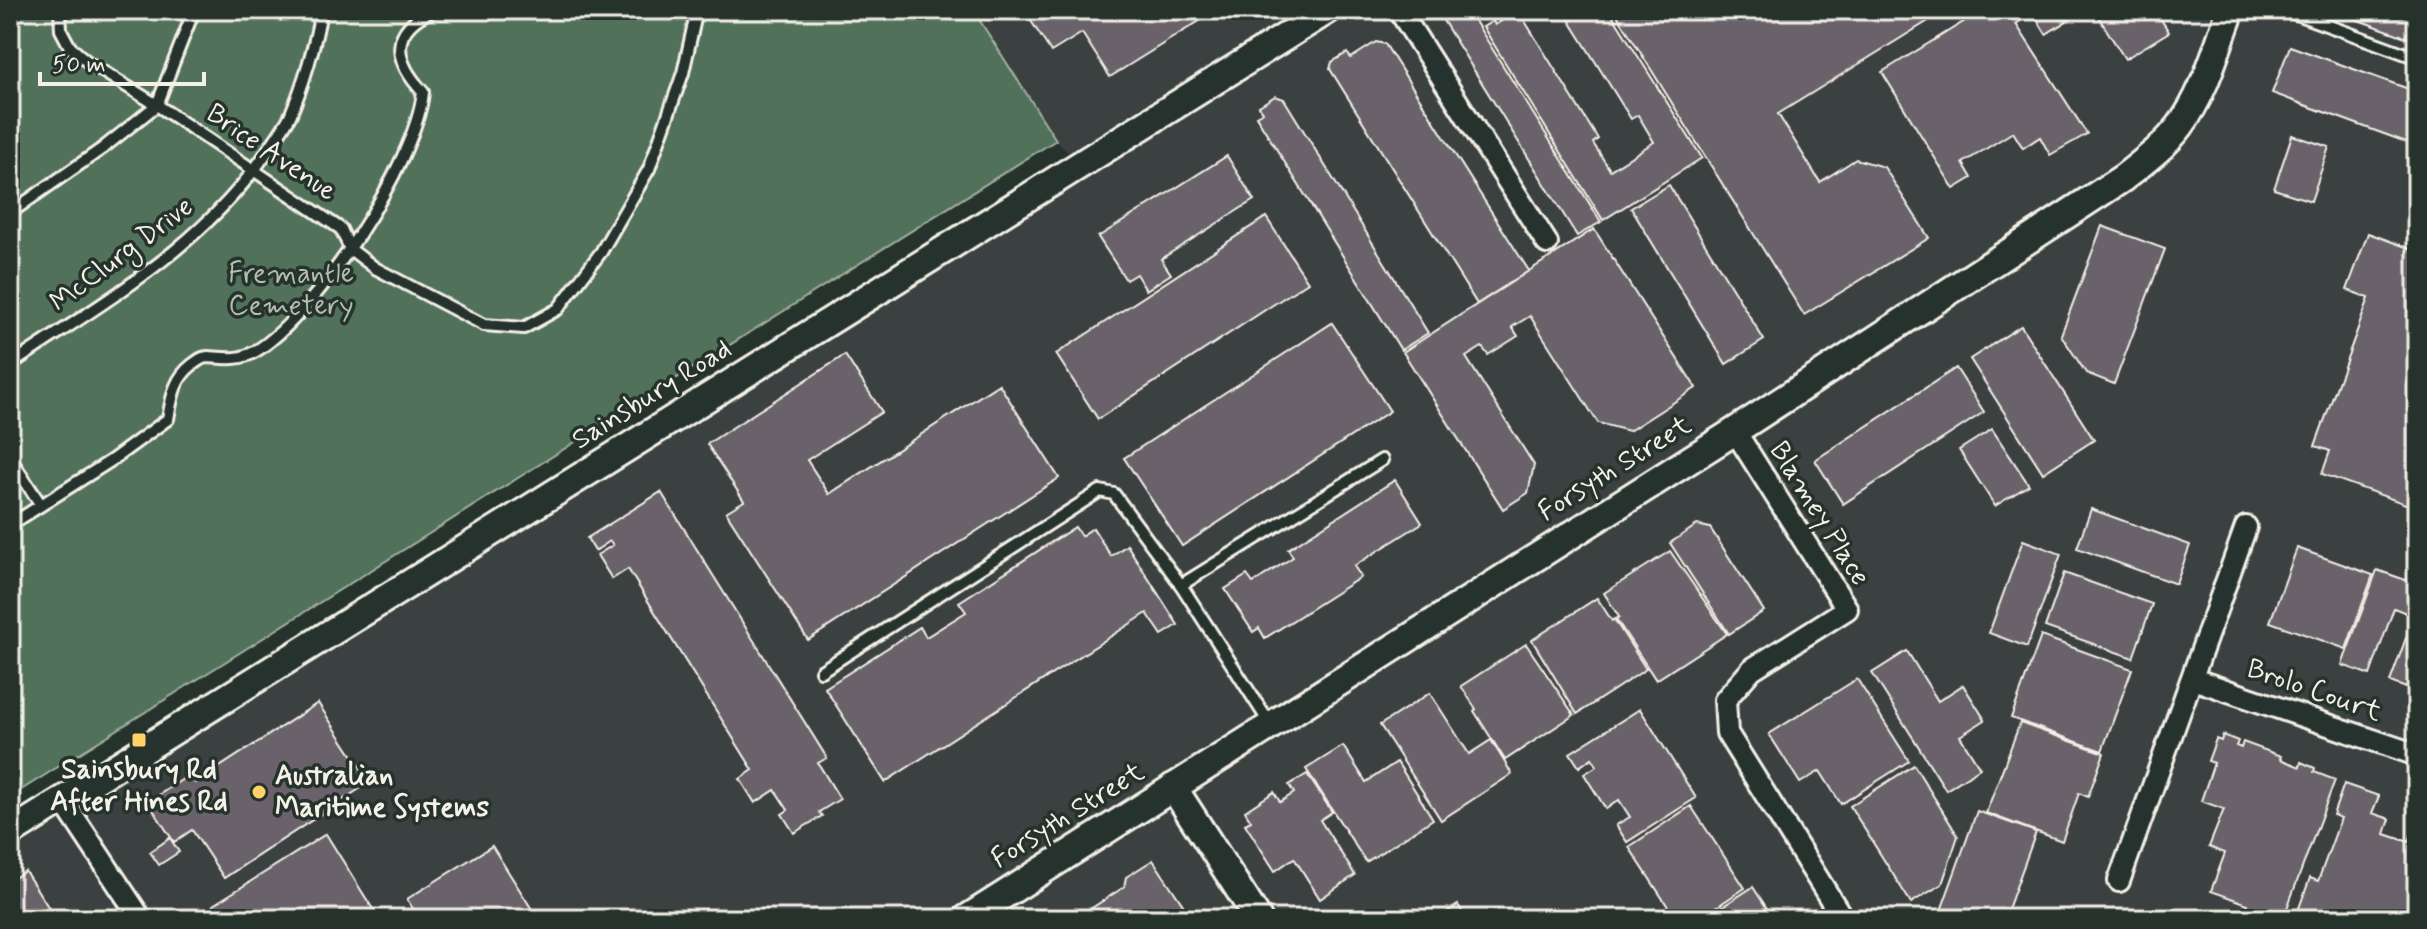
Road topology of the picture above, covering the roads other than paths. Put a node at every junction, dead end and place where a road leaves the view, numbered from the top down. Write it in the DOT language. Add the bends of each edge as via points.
graph roads {
  1 [pos="60,10"];
  2 [pos="194,10"];
  3 [pos="321,10"];
  4 [pos="433,10"];
  5 [pos="697,10"];
  6 [pos="1328,10"];
  7 [pos="1399,10"];
  8 [pos="2231,10"];
  9 [pos="2285,10"];
  10 [pos="2417,58"];
  11 [pos="157,105"];
  12 [pos="254,172"];
  13 [pos="10,213"];
  14 [pos="1547,243"];
  15 [pos="350,249"];
  16 [pos="10,365"];
  17 [pos="1735,431"];
  18 [pos="10,458"];
  19 [pos="1382,460"];
  20 [pos="41,505"];
  21 [pos="10,525"];
  22 [pos="2246,527"];
  23 [pos="1181,585"];
  24 [pos="821,671"];
  25 [pos="2193,679"];
  26 [pos="1271,725"];
  27 [pos="2417,755"];
  28 [pos="1173,787"];
  29 [pos="63,801"];
  30 [pos="10,833"];
  31 [pos="2119,881"];
  32 [pos="141,919"];
  33 [pos="966,919"];
  34 [pos="1258,919"];
  35 [pos="1843,919"];
  1 -- 11 [label="lane, Brice Avenue" via="61,30 70,47"];
  2 -- 11 [label="lane"];
  3 -- 12 [label="lane, McClurg Drive" via="290,117"];
  4 -- 15 [label="lane" via="402,32 400,58 423,92 421,111 392,179"];
  5 -- 15 [label="lane, Brice Avenue" via="683,73 649,169 601,252 558,309 524,328 484,325 375,268"];
  6 -- 29 [label="street, Sainsbury Road"];
  7 -- 14 [label="street"];
  8 -- 17 [label="street, Forsyth Street" via="2193,105 2159,149 2123,178"];
  9 -- 10 [label="lane"];
  11 -- 12 [label="lane, Brice Avenue"];
  11 -- 13 [label="lane"];
  12 -- 15 [label="lane, Brice Avenue" via="341,229"];
  12 -- 16 [label="lane, McClurg Drive" via="225,206 160,264"];
  15 -- 20 [label="lane" via="294,319 255,352 239,358 203,357 181,374 168,419"];
  17 -- 26 [label="street, Forsyth Street"];
  17 -- 35 [label="street, Blamey Place" via="1847,609 1752,669 1725,700 1727,733"];
  18 -- 20 [label="lane"];
  19 -- 23 [label="lane"];
  20 -- 21 [label="lane"];
  22 -- 25 [label="street"];
  23 -- 24 [label="lane" via="1114,494 1100,491"];
  23 -- 26 [label="lane"];
  25 -- 27 [label="street, Brolo Court"];
  25 -- 31 [label="street"];
  26 -- 28 [label="street, Forsyth Street"];
  28 -- 33 [label="street, Forsyth Street"];
  28 -- 34 [label="street"];
  29 -- 30 [label="street, Sainsbury Road"];
  29 -- 32 [label="street"];
}
